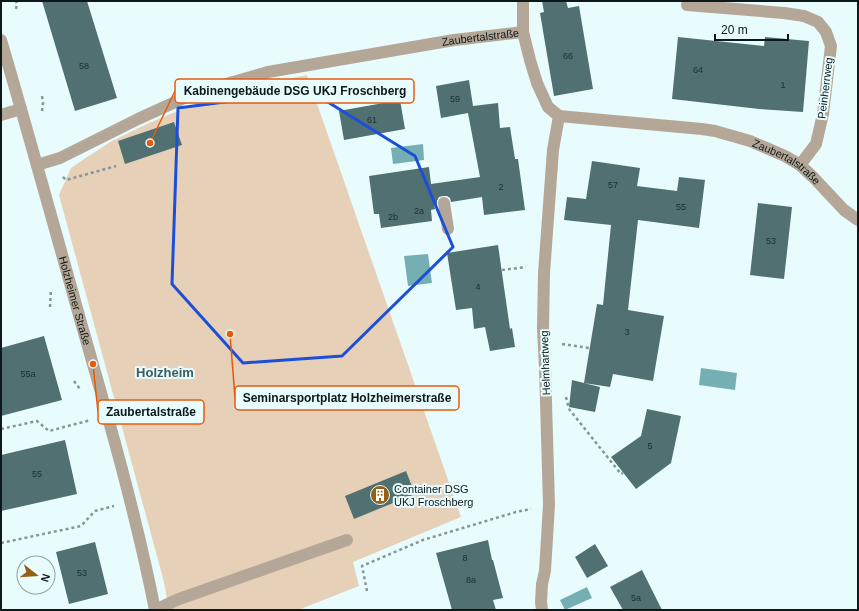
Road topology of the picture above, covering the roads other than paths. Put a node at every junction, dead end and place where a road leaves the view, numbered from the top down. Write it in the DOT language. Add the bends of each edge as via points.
graph roads {
  1 [pos="522,1"];
  2 [pos="687,5"];
  3 [pos="523,32"];
  4 [pos="1,40"];
  5 [pos="22,109"];
  6 [pos="1,115"];
  7 [pos="559,116"];
  8 [pos="37,165"];
  9 [pos="800,165"];
  10 [pos="444,203"];
  11 [pos="858,220"];
  12 [pos="448,229"];
  13 [pos="347,540"];
  14 [pos="155,610"];
  15 [pos="542,610"];
  1 -- 3 [label="street"];
  2 -- 9 [label="street, Peinherrweg" via="804,16 818,22 826,32 831,46 823,114 816,144"];
  3 -- 7 [label="street, Zaubertalstraße" via="537,83 548,107"];
  3 -- 8 [label="street, Zaubertalstraße" via="454,40 268,72 184,98 60,158"];
  4 -- 5 [label="street, Holzheimer Straße"];
  5 -- 6 [label="street"];
  5 -- 8 [label="street, Holzheimer Straße"];
  7 -- 9 [label="street, Zaubertalstraße" via="715,131 750,141"];
  7 -- 15 [label="street, Helmhartweg" via="553,150 544,264 549,505"];
  8 -- 14 [label="street, Holzheimer Straße" via="139,534"];
  9 -- 11 [label="street, Zaubertalstraße" via="844,210"];
  10 -- 12 [label="street"];
  13 -- 14 [label="street" via="179,599"];
}
